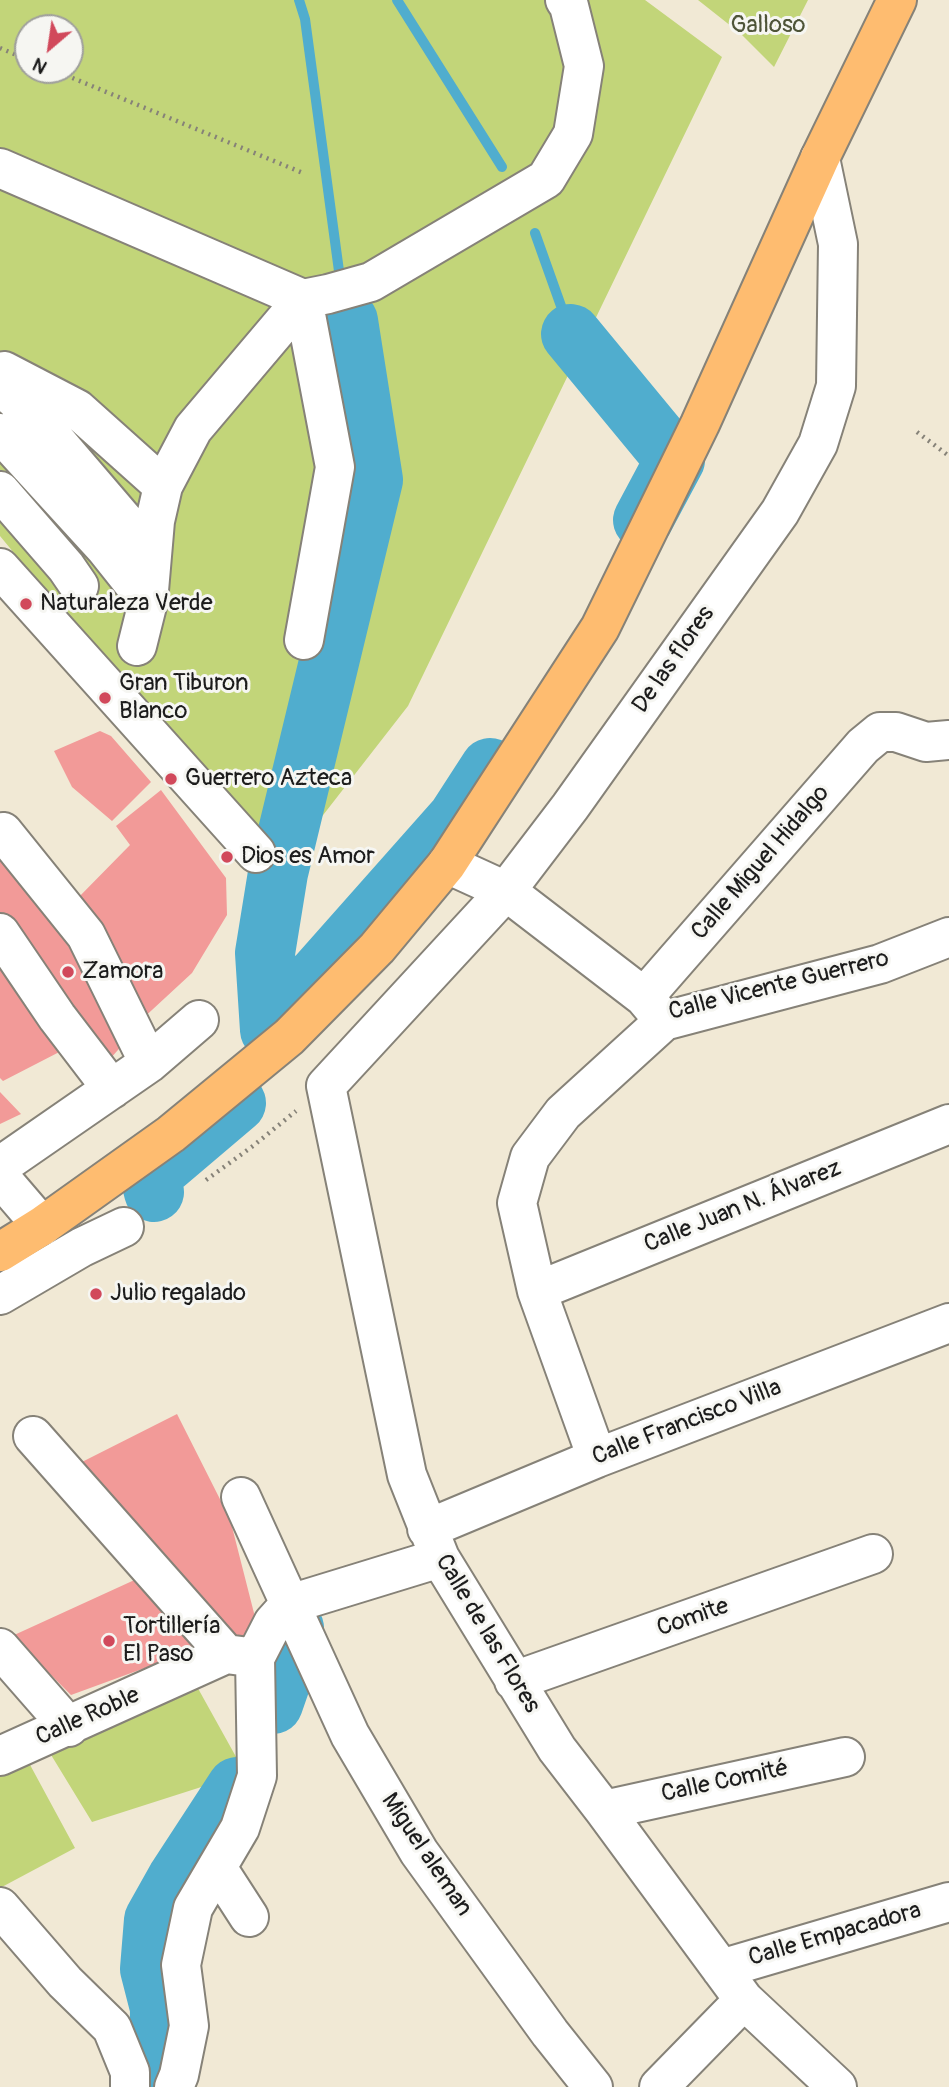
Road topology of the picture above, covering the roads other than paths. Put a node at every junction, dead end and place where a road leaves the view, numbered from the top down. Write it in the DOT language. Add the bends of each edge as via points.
graph roads {
  1 [pos="565,0"];
  2 [pos="897,0"];
  3 [pos="820,158"];
  4 [pos="0,167"];
  5 [pos="303,299"];
  6 [pos="0,369"];
  7 [pos="0,388"];
  8 [pos="0,433"];
  9 [pos="163,486"];
  10 [pos="0,491"];
  11 [pos="130,542"];
  12 [pos="0,568"];
  13 [pos="304,640"];
  14 [pos="137,646"];
  15 [pos="949,740"];
  16 [pos="3,832"];
  17 [pos="256,853"];
  18 [pos="447,864"];
  19 [pos="506,891"];
  20 [pos="0,933"];
  21 [pos="949,937"];
  22 [pos="654,1009"];
  23 [pos="199,1020"];
  24 [pos="149,1063"];
  25 [pos="326,1086"];
  26 [pos="112,1089"];
  27 [pos="949,1124"];
  28 [pos="0,1166"];
  29 [pos="0,1177"];
  30 [pos="42,1226"];
  31 [pos="124,1227"];
  32 [pos="0,1252"];
  33 [pos="537,1291"];
  34 [pos="0,1295"];
  35 [pos="949,1323"];
  36 [pos="33,1436"];
  37 [pos="597,1458"];
  38 [pos="241,1497"];
  39 [pos="433,1543"];
  40 [pos="873,1555"];
  41 [pos="290,1604"];
  42 [pos="0,1648"];
  43 [pos="241,1656"];
  44 [pos="514,1681"];
  45 [pos="69,1727"];
  46 [pos="0,1756"];
  47 [pos="845,1757"];
  48 [pos="604,1810"];
  49 [pos="218,1869"];
  50 [pos="949,1902"];
  51 [pos="0,1907"];
  52 [pos="249,1917"];
  53 [pos="721,1969"];
  54 [pos="744,2000"];
  55 [pos="130,2087"];
  56 [pos="174,2087"];
  57 [pos="593,2087"];
  58 [pos="659,2087"];
  59 [pos="837,2087"];
  1 -- 5 [label="street" via="584,66 573,134 546,179 371,282"];
  2 -- 3 [label="highway"];
  3 -- 18 [label="highway" via="700,424 600,628"];
  3 -- 19 [label="street, De las flores" via="838,244 836,386 818,444 780,512"];
  4 -- 5 [label="street"];
  5 -- 9 [label="street" via="193,429"];
  5 -- 13 [label="street" via="335,467"];
  6 -- 9 [label="street" via="77,409"];
  7 -- 11 [label="street" via="51,435"];
  8 -- 11 [label="street"];
  9 -- 11 [label="street" via="155,521"];
  10 -- 11 [label="street" via="73,577"];
  11 -- 14 [label="street" via="148,602"];
  12 -- 17 [label="street"];
  15 -- 22 [label="street, Calle Miguel Hidalgo" via="926,742 880,732 863,746"];
  16 -- 24 [label="street" via="86,935"];
  18 -- 19 [label="street, Calle Vicente Guerrero"];
  18 -- 30 [label="highway" via="377,948 289,1037 171,1134"];
  19 -- 22 [label="street, Calle Vicente Guerrero"];
  19 -- 25 [label="street, De las flores"];
  20 -- 26 [label="street"];
  21 -- 22 [label="street, Calle Vicente Guerrero" via="880,964"];
  22 -- 33 [label="street, Calle Miguel Hidalgo" via="530,1157 517,1203"];
  23 -- 24 [label="street"];
  24 -- 26 [label="street"];
  25 -- 39 [label="street, Calle de las Flores" via="407,1475"];
  26 -- 28 [label="street"];
  27 -- 33 [label="street, Calle Juan N. Álvarez"];
  29 -- 30 [label="street"];
  30 -- 32 [label="highway"];
  31 -- 34 [label="street"];
  33 -- 37 [label="street"];
  35 -- 37 [label="street, Calle Francisco Villa"];
  36 -- 43 [label="street"];
  37 -- 39 [label="street, Calle Francisco Villa"];
  38 -- 41 [label="street, Miguel aleman"];
  39 -- 41 [label="street, Calle Francisco Villa"];
  39 -- 44 [label="street, Calle de las Flores"];
  40 -- 44 [label="street, Comite"];
  41 -- 43 [label="street"];
  41 -- 57 [label="street, Miguel aleman" via="350,1735 419,1852"];
  42 -- 45 [label="street"];
  43 -- 45 [label="street, Calle Roble"];
  43 -- 49 [label="street" via="257,1776 240,1828"];
  44 -- 48 [label="street, Calle de las Flores" via="557,1749"];
  45 -- 46 [label="street, Calle Roble"];
  47 -- 48 [label="street, Calle Comité"];
  48 -- 53 [label="street, Calle de las Flores"];
  49 -- 52 [label="street"];
  49 -- 56 [label="street" via="194,1908 181,1965 189,2026"];
  50 -- 53 [label="street, Calle Empacadora"];
  51 -- 55 [label="street" via="112,2028 130,2072"];
  53 -- 54 [label="street, Calle de las Flores"];
  54 -- 58 [label="street"];
  54 -- 59 [label="street, Calle de las Flores"];
}
